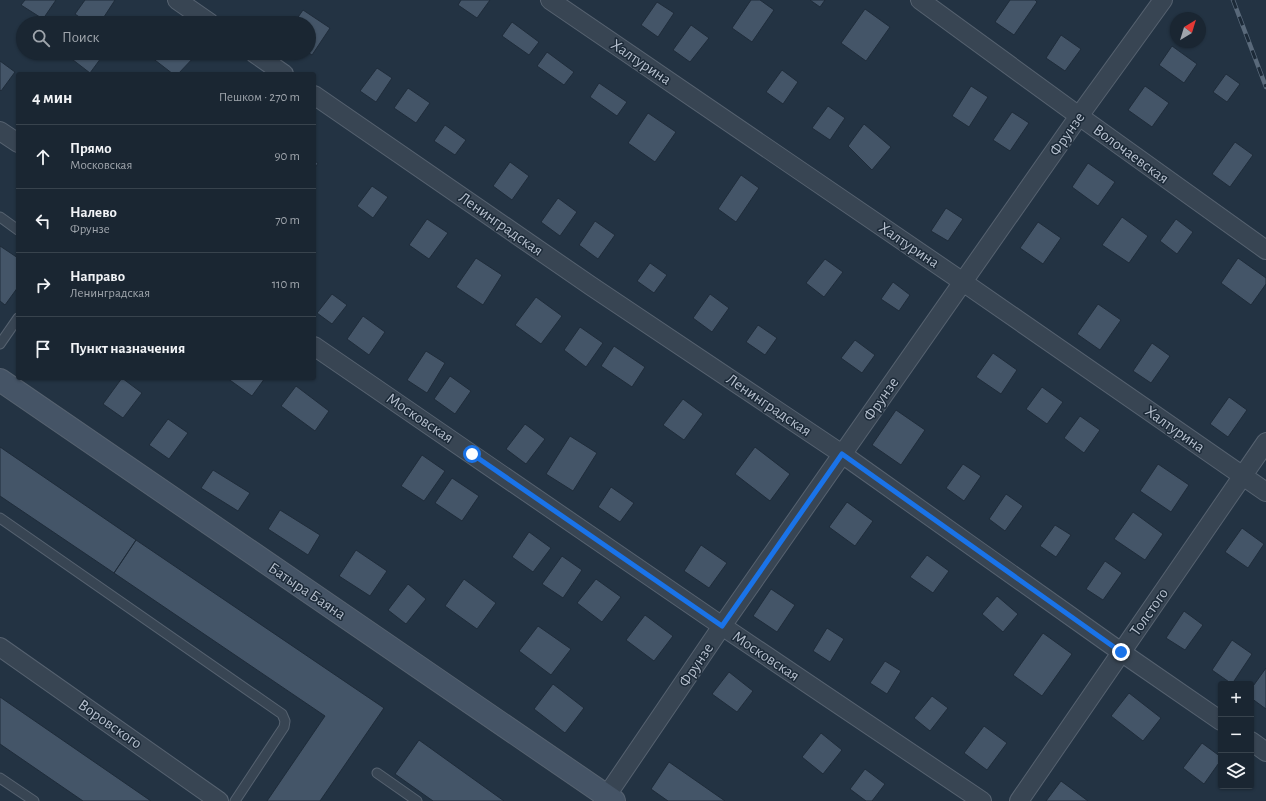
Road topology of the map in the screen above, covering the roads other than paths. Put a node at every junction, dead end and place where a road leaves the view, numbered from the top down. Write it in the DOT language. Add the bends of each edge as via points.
graph roads {
  1 [pos="177,0"];
  2 [pos="550,0"];
  3 [pos="920,0"];
  4 [pos="1163,0"];
  5 [pos="200,16"];
  6 [pos="264,60"];
  7 [pos="281,72"];
  8 [pos="316,96"];
  9 [pos="1079,116"];
  10 [pos="0,131"];
  11 [pos="16,142"];
  12 [pos="0,217"];
  13 [pos="16,229"];
  14 [pos="1266,250"];
  15 [pos="963,282"];
  16 [pos="16,321"];
  17 [pos="0,344"];
  18 [pos="316,347"];
  19 [pos="0,380"];
  20 [pos="1266,442"];
  21 [pos="842,454"];
  22 [pos="1242,476"];
  23 [pos="1266,492"];
  24 [pos="0,518"];
  25 [pos="722,626"];
  26 [pos="0,647"];
  27 [pos="1121,652"];
  28 [pos="1218,719"];
  29 [pos="1254,744"];
  30 [pos="1266,752"];
  31 [pos="377,773"];
  32 [pos="0,778"];
  33 [pos="208,798"];
  34 [pos="608,799"];
  35 [pos="34,801"];
  36 [pos="235,801"];
  37 [pos="417,801"];
  38 [pos="982,801"];
  39 [pos="1019,801"];
  1 -- 5 [label="street"];
  2 -- 15 [label="street, Халтурина"];
  3 -- 9 [label="street, Волочаевская"];
  4 -- 9 [label="street, Фрунзе"];
  6 -- 7 [label="street"];
  8 -- 21 [label="street, Ленинградская"];
  9 -- 14 [label="street, Волочаевская"];
  9 -- 15 [label="street, Фрунзе"];
  10 -- 11 [label="street"];
  12 -- 13 [label="lane"];
  15 -- 21 [label="street, Фрунзе"];
  15 -- 22 [label="street, Халтурина"];
  16 -- 17 [label="lane"];
  18 -- 25 [label="street, Московская"];
  19 -- 34 [label="street, Батыра Баяна"];
  20 -- 22 [label="street, Толстого"];
  21 -- 25 [label="street, Фрунзе"];
  21 -- 27 [label="street, Ленинградская"];
  22 -- 23 [label="street, Халтурина"];
  22 -- 27 [label="street, Толстого"];
  24 -- 36 [label="lane" via="282,714 285,720 284,727"];
  25 -- 34 [label="street, Фрунзе"];
  25 -- 38 [label="street, Московская"];
  26 -- 33 [label="street, Воровского"];
  27 -- 28 [label="street, Ленинградская"];
  27 -- 39 [label="street, Толстого"];
  29 -- 30 [label="street"];
  31 -- 37 [label="lane"];
  32 -- 35 [label="lane"];
}
